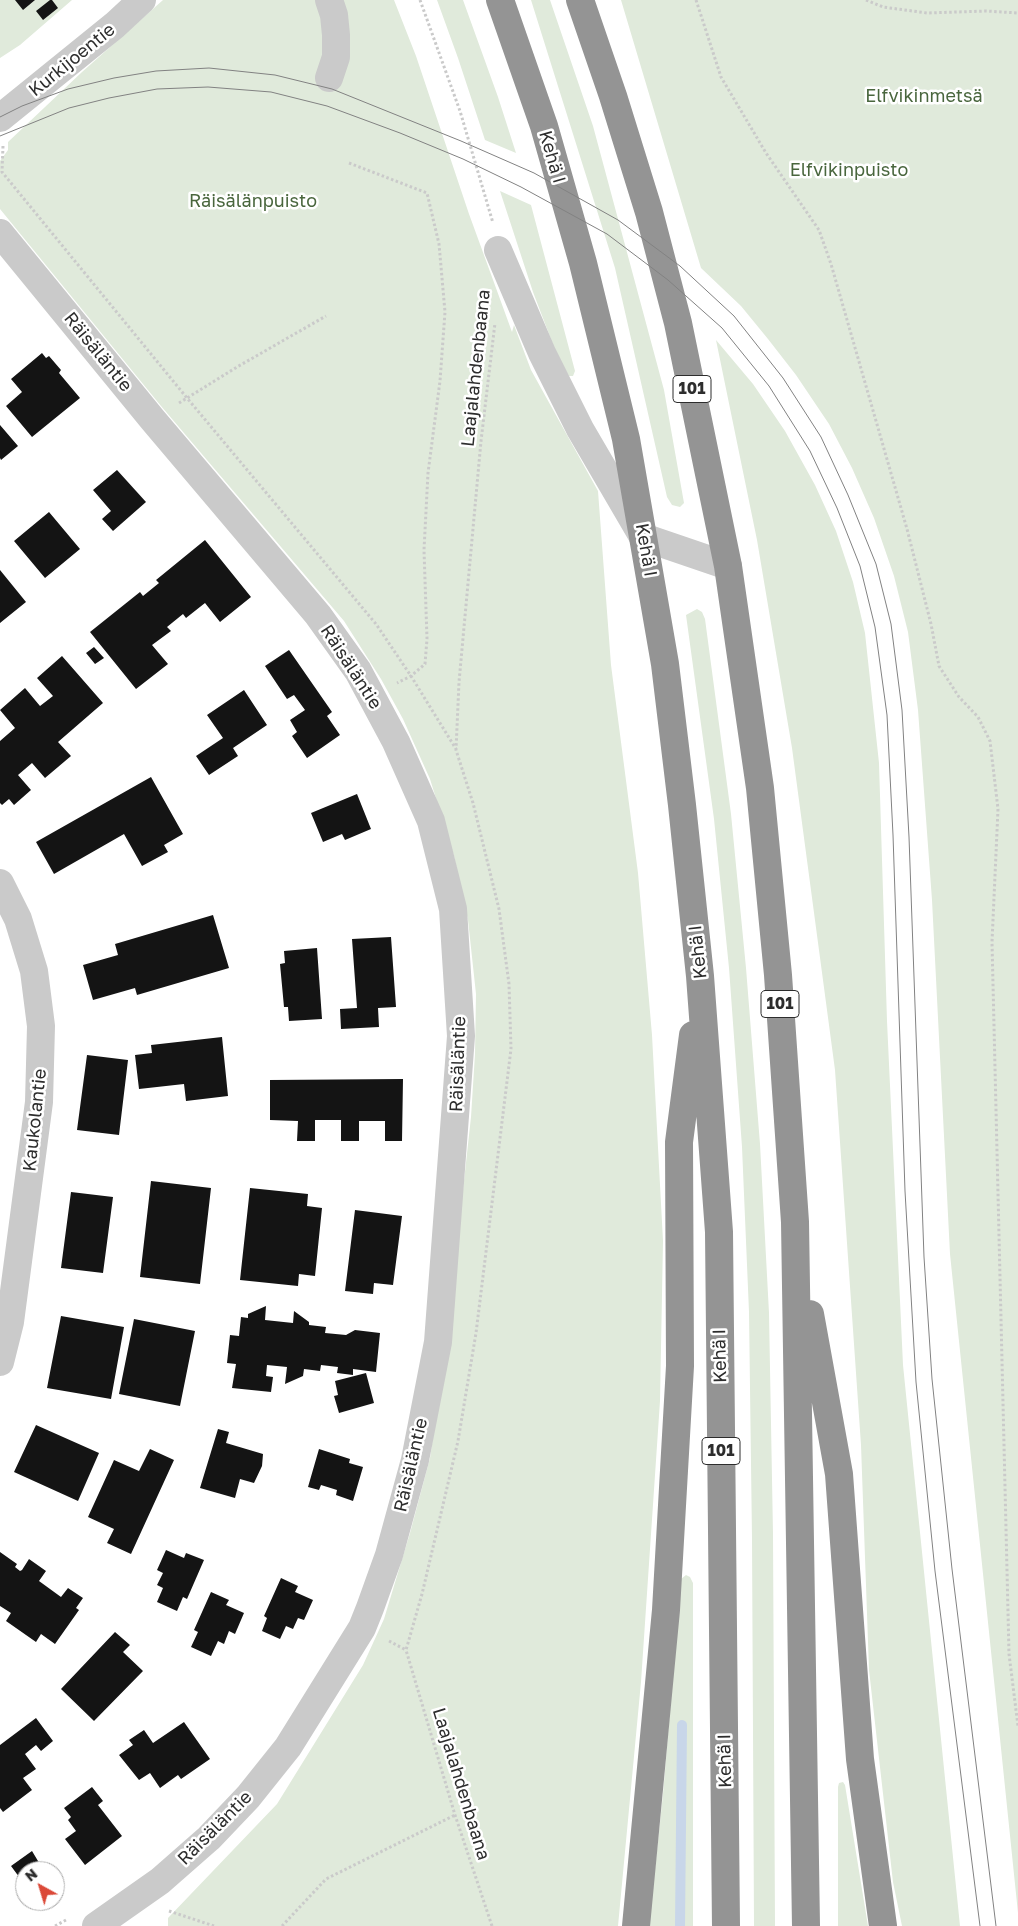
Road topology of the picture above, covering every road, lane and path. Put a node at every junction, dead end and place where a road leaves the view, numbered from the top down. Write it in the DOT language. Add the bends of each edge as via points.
graph roads {
  1 [pos="142,0"];
  2 [pos="329,0"];
  3 [pos="420,0"];
  4 [pos="500,0"];
  5 [pos="580,0"];
  6 [pos="696,0"];
  7 [pos="866,0"];
  8 [pos="1018,13"];
  9 [pos="329,78"];
  10 [pos="1,130"];
  11 [pos="349,163"];
  12 [pos="1,173"];
  13 [pos="0,233"];
  14 [pos="498,250"];
  15 [pos="496,314"];
  16 [pos="326,316"];
  17 [pos="187,398"];
  18 [pos="153,420"];
  19 [pos="644,537"];
  20 [pos="728,566"];
  21 [pos="410,676"];
  22 [pos="0,883"];
  23 [pos="700,976"];
  24 [pos="795,1222"];
  25 [pos="0,1362"];
  26 [pos="406,1650"];
  27 [pos="1018,1726"];
  28 [pos="455,1815"];
  29 [pos="135,1900"];
  30 [pos="104,1924"];
  31 [pos="214,1926"];
  32 [pos="282,1926"];
  33 [pos="492,1926"];
  34 [pos="636,1926"];
  35 [pos="726,1926"];
  36 [pos="806,1926"];
  37 [pos="883,1926"];
  1 -- 10 [label="street, Kurkijoentie"];
  2 -- 9 [label="street" via="336,35 336,57"];
  3 -- 14 [label="path" via="460,111 493,222"];
  4 -- 19 [label="highway, Kehä I / 101" via="544,126 583,263 626,439"];
  5 -- 20 [label="highway, 101" via="649,212 680,332"];
  6 -- 27 [label="path" via="721,77 766,153 819,230 907,528 939,666 959,697 978,717 990,741 998,809 992,942 1009,1654"];
  7 -- 8 [label="path" via="883,7 927,13 986,10"];
  10 -- 12 [label="path"];
  11 -- 21 [label="path" via="427,193 440,244 445,312 428,473 424,550 427,639 425,664"];
  12 -- 17 [label="path"];
  13 -- 18 [label="street, Räisäläntie"];
  14 -- 19 [label="street" via="542,353 580,429"];
  15 -- 21 [label="path, Laajalahdenbaana" via="481,441 456,750"];
  16 -- 17 [label="path"];
  17 -- 18 [label="path"];
  17 -- 21 [label="path" via="376,624"];
  18 -- 29 [label="street, Räisäläntie" via="318,615 358,671 396,742 431,821 453,908 461,1036 438,1342 415,1460 389,1555 370,1608 362,1628 288,1747 209,1838"];
  19 -- 20 [label="street"];
  19 -- 23 [label="highway, Kehä I / 101" via="665,664"];
  20 -- 24 [label="highway, 101" via="760,788 778,975"];
  22 -- 25 [label="street, Kaukolantie" via="18,919 34,971 41,1026 40,1102 10,1322"];
  23 -- 34 [label="highway" via="679,1142 680,1366 666,1610"];
  23 -- 35 [label="highway, Kehä I / 101" via="719,1232"];
  24 -- 36 [label="highway, 101"];
  24 -- 37 [label="highway" via="839,1474 860,1759"];
  26 -- 28 [label="path, Laajalahdenbaana"];
  28 -- 32 [label="path" via="326,1879"];
  28 -- 33 [label="path, Laajalahdenbaana"];
  29 -- 30 [label="street, Räisäläntie"];
  29 -- 31 [label="path"];
}
